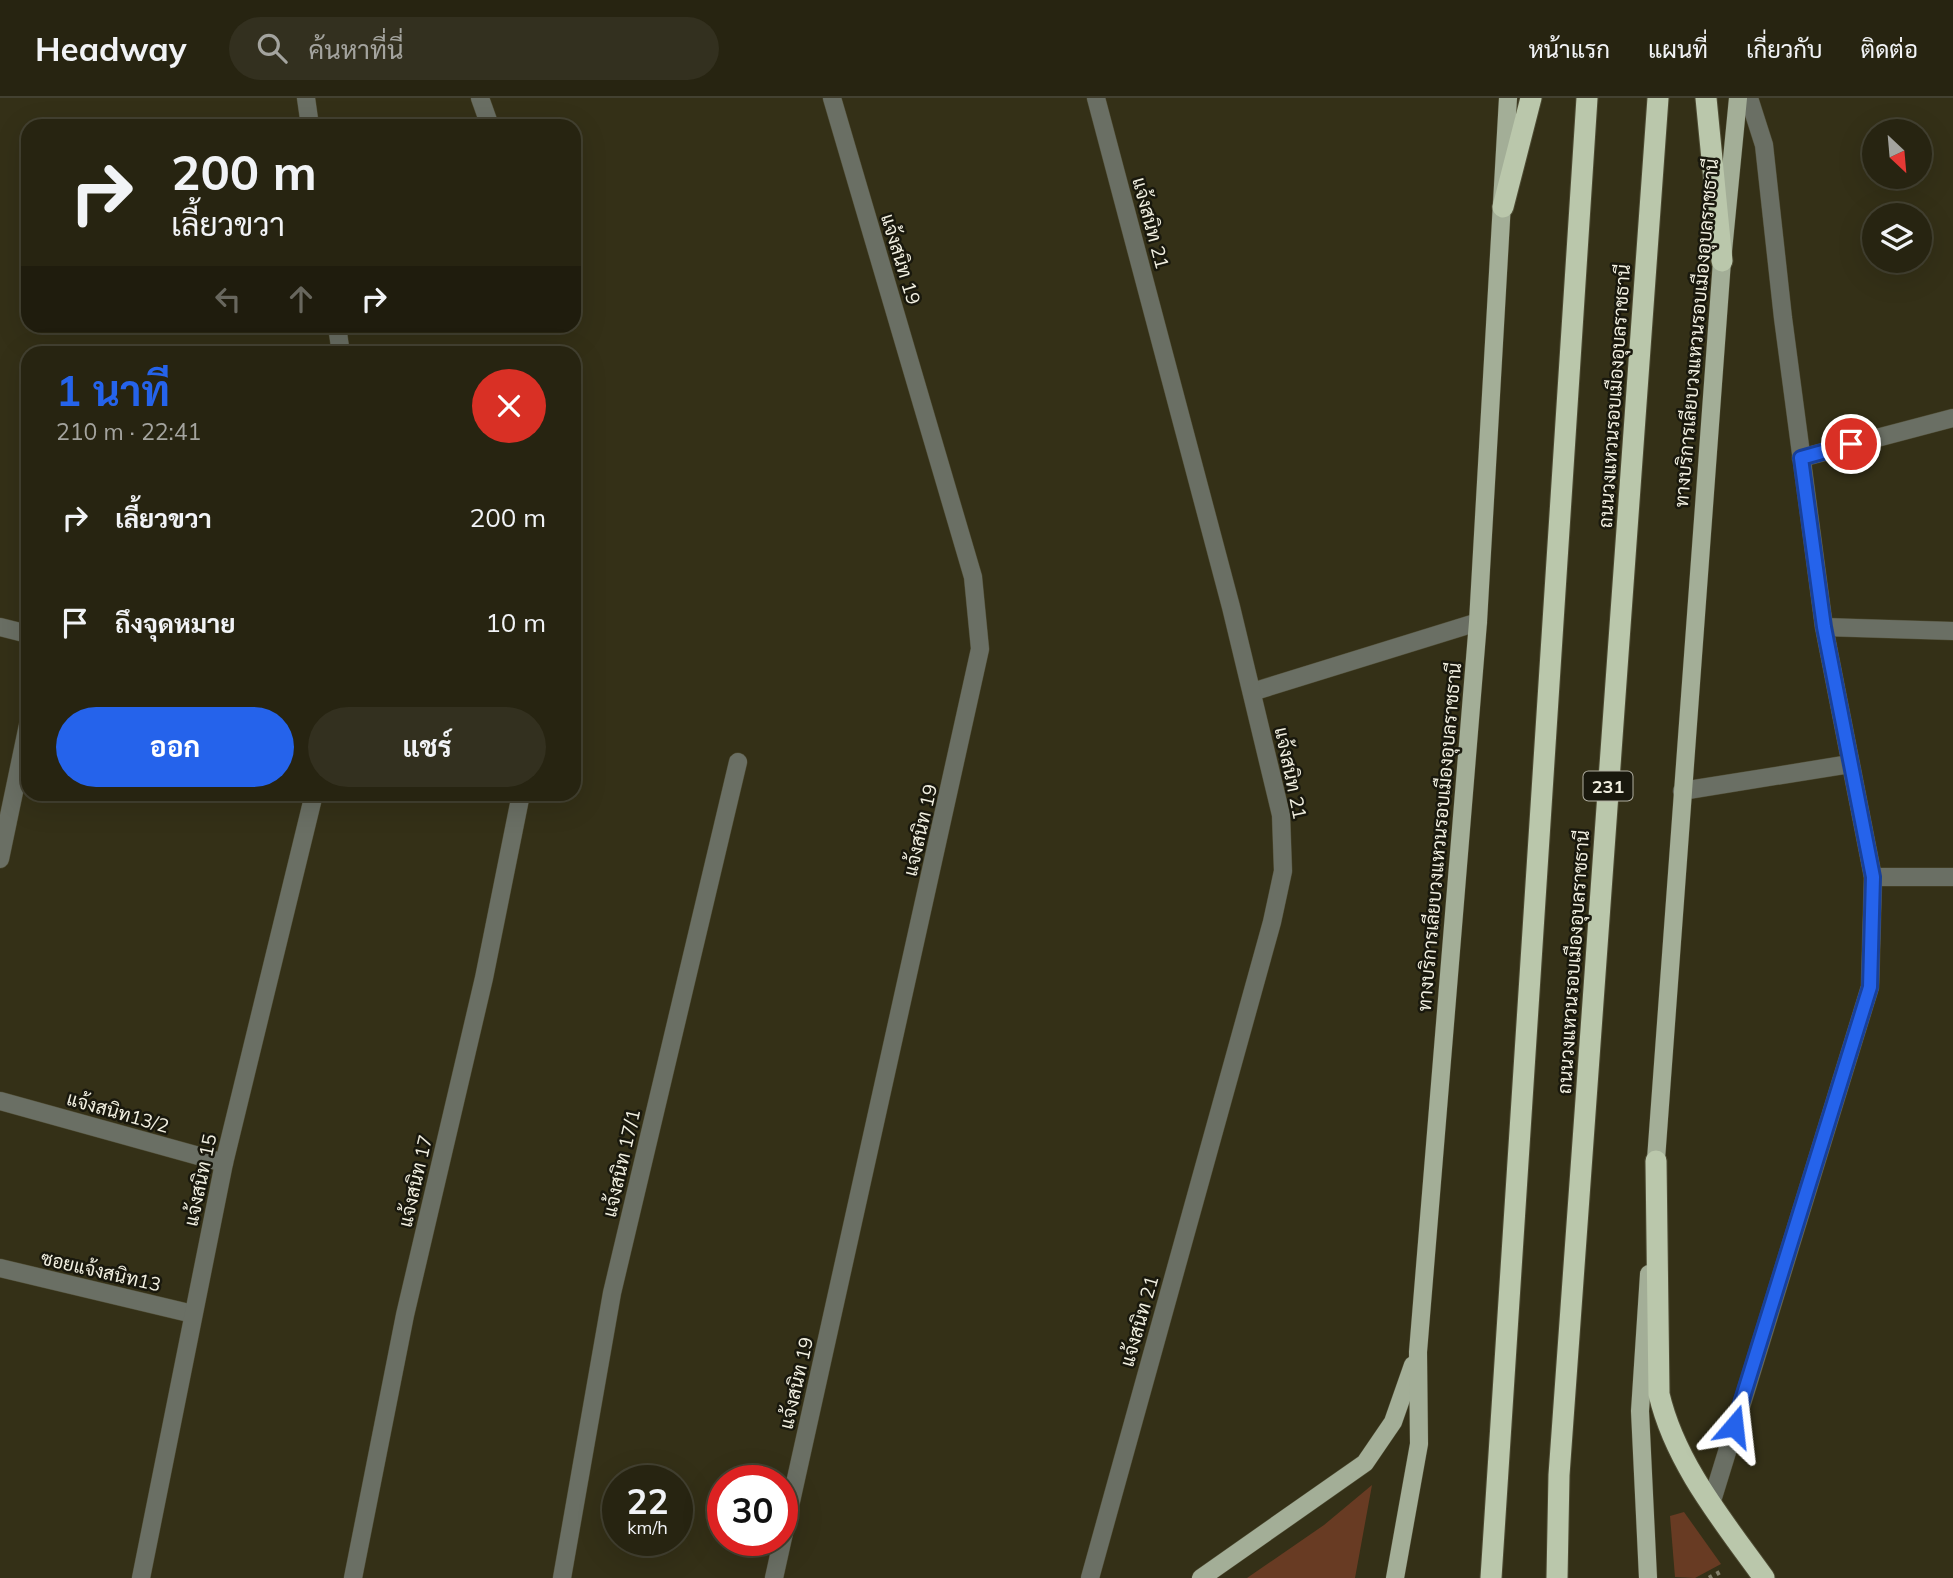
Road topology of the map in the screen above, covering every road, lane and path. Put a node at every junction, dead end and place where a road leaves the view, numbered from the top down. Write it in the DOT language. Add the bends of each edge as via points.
graph roads {
  1 [pos="306,98"];
  2 [pos="480,98"];
  3 [pos="831,98"];
  4 [pos="1096,98"];
  5 [pos="1508,98"];
  6 [pos="1531,98"];
  7 [pos="1587,98"];
  8 [pos="1658,98"];
  9 [pos="1706,98"];
  10 [pos="1738,98"];
  11 [pos="1749,98"];
  12 [pos="309,119"];
  13 [pos="488,119"];
  14 [pos="1503,207"];
  15 [pos="1721,261"];
  16 [pos="1953,418"];
  17 [pos="1801,458"];
  18 [pos="1478,622"];
  19 [pos="0,626"];
  20 [pos="1824,627"];
  21 [pos="1953,631"];
  22 [pos="21,632"];
  23 [pos="1252,692"];
  24 [pos="21,758"];
  25 [pos="738,762"];
  26 [pos="1850,764"];
  27 [pos="1682,791"];
  28 [pos="312,801"];
  29 [pos="520,801"];
  30 [pos="0,859"];
  31 [pos="1873,877"];
  32 [pos="1953,877"];
  33 [pos="0,1101"];
  34 [pos="1656,1161"];
  35 [pos="224,1163"];
  36 [pos="0,1268"];
  37 [pos="193,1314"];
  38 [pos="1418,1352"];
  39 [pos="1711,1504"];
  40 [pos="1647,1569"];
  41 [pos="1724,1570"];
  42 [pos="1397,1577"];
  43 [pos="141,1578"];
  44 [pos="353,1578"];
  45 [pos="562,1578"];
  46 [pos="774,1578"];
  47 [pos="1090,1578"];
  48 [pos="1201,1578"];
  49 [pos="1491,1578"];
  50 [pos="1556,1578"];
  51 [pos="1637,1578"];
  52 [pos="1709,1578"];
  53 [pos="1764,1578"];
  1 -- 12 [label="street"];
  2 -- 13 [label="street"];
  3 -- 46 [label="street, แจ้งสนิท 19" via="973,577 979,649"];
  4 -- 23 [label="street, แจ้งสนิท 21"];
  5 -- 14 [label="main road, ทางบริการเลียบวงแหวนรอบเมืองอุบลราชธานี"];
  6 -- 14 [label="highway"];
  7 -- 49 [label="highway"];
  8 -- 50 [label="highway, ถนนวงแหวนรอบเมืองอุบลราชธานี / 231" via="1559,1475"];
  9 -- 15 [label="highway"];
  10 -- 15 [label="main road, ทางบริการเลียบวงแหวนรอบเมืองอุบลราชธานี"];
  11 -- 17 [label="street" via="1764,145"];
  14 -- 18 [label="main road, ทางบริการเลียบวงแหวนรอบเมืองอุบลราชธานี"];
  15 -- 27 [label="main road, ทางบริการเลียบวงแหวนรอบเมืองอุบลราชธานี"];
  16 -- 17 [label="street"];
  17 -- 20 [label="street"];
  18 -- 23 [label="street"];
  18 -- 38 [label="main road, ทางบริการเลียบวงแหวนรอบเมืองอุบลราชธานี"];
  19 -- 22 [label="street"];
  20 -- 21 [label="street"];
  20 -- 26 [label="street"];
  23 -- 47 [label="street, แจ้งสนิท 21" via="1281,816 1283,871"];
  24 -- 30 [label="street"];
  25 -- 45 [label="street, แจ้งสนิท 17/1" via="612,1293"];
  26 -- 27 [label="street"];
  26 -- 31 [label="street"];
  27 -- 34 [label="main road, ทางบริการเลียบวงแหวนรอบเมืองอุบลราชธานี"];
  28 -- 35 [label="street, แจ้งสนิท 15"];
  29 -- 44 [label="street, แจ้งสนิท 17" via="484,978 405,1315"];
  31 -- 32 [label="street"];
  31 -- 39 [label="street" via="1870,987"];
  33 -- 35 [label="street, แจ้งสนิท13/2"];
  34 -- 39 [label="highway" via="1659,1394 1665,1421"];
  34 -- 40 [label="main road, ทางบริการเลียบวงแหวนรอบเมืองอุบลราชธานี" via="1640,1411"];
  35 -- 37 [label="street, แจ้งสนิท 15"];
  36 -- 37 [label="street, ซอยแจ้งสนิท13"];
  37 -- 43 [label="street, แจ้งสนิท 15"];
  38 -- 42 [label="main road, ทางบริการเลียบวงแหวนรอบเมืองอุบลราชธานี" via="1419,1444"];
  38 -- 48 [label="main road" via="1393,1422 1365,1463"];
  39 -- 53 [label="highway"];
  40 -- 51 [label="main road"];
  41 -- 52 [label="path"];
}
